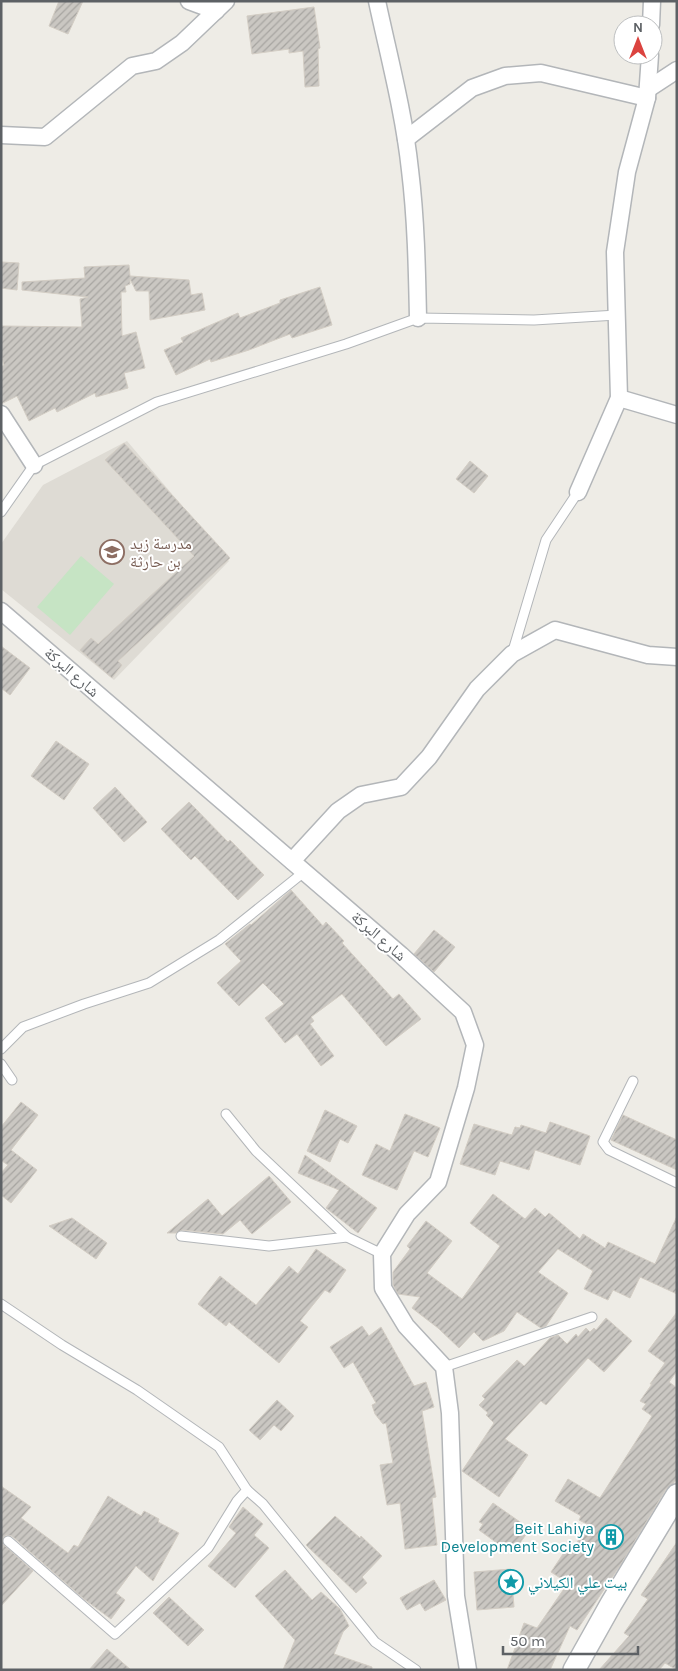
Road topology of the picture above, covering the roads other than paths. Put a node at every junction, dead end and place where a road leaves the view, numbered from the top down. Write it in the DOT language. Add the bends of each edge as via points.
graph roads {
  1 [pos="188,1"];
  2 [pos="377,1"];
  3 [pos="652,1"];
  4 [pos="221,6"];
  5 [pos="651,15"];
  6 [pos="649,65"];
  7 [pos="677,70"];
  8 [pos="648,93"];
  9 [pos="1,135"];
  10 [pos="406,139"];
  11 [pos="617,315"];
  12 [pos="418,318"];
  13 [pos="619,398"];
  14 [pos="1,414"];
  15 [pos="677,415"];
  16 [pos="34,465"];
  17 [pos="578,492"];
  18 [pos="1,512"];
  19 [pos="1,611"];
  20 [pos="512,654"];
  21 [pos="677,658"];
  22 [pos="298,866"];
  23 [pos="1,1049"];
  24 [pos="1,1064"];
  25 [pos="12,1080"];
  26 [pos="633,1081"];
  27 [pos="226,1114"];
  28 [pos="677,1183"];
  29 [pos="181,1236"];
  30 [pos="347,1237"];
  31 [pos="382,1254"];
  32 [pos="1,1304"];
  33 [pos="592,1317"];
  34 [pos="438,1361"];
  35 [pos="247,1490"];
  36 [pos="677,1495"];
  37 [pos="8,1541"];
  38 [pos="416,1670"];
  39 [pos="468,1670"];
  40 [pos="574,1670"];
  1 -- 4 [label="street"];
  2 -- 10 [label="street"];
  3 -- 5 [label="street"];
  4 -- 9 [label="street" via="182,42 156,60 132,66 45,137"];
  6 -- 8 [label="street"];
  7 -- 8 [label="street"];
  8 -- 10 [label="street" via="541,73 505,76 472,88"];
  8 -- 11 [label="street" via="627,172 614,252"];
  10 -- 12 [label="street" via="417,240"];
  11 -- 12 [label="lane" via="534,320"];
  11 -- 13 [label="street"];
  12 -- 16 [label="lane" via="346,344 157,402"];
  13 -- 15 [label="street"];
  13 -- 17 [label="street"];
  14 -- 16 [label="street"];
  16 -- 18 [label="lane"];
  17 -- 20 [label="lane" via="546,540"];
  19 -- 22 [label="street, شارع البركة"];
  20 -- 21 [label="street" via="555,630 648,655"];
  20 -- 22 [label="street" via="477,689 429,757 401,787 361,795 338,811"];
  22 -- 23 [label="lane" via="219,940 149,983 23,1027"];
  22 -- 31 [label="street, شارع البركة" via="401,954 462,1012 475,1045 466,1088 438,1182 407,1214"];
  24 -- 25 [label="lane"];
  26 -- 28 [label="lane" via="603,1142 609,1150"];
  27 -- 30 [label="lane" via="256,1151"];
  29 -- 30 [label="lane" via="269,1246"];
  30 -- 31 [label="lane"];
  31 -- 34 [label="street" via="384,1288 406,1326"];
  32 -- 35 [label="lane" via="137,1390 219,1447"];
  33 -- 34 [label="lane"];
  34 -- 39 [label="street" via="450,1413 456,1596"];
  35 -- 37 [label="lane" via="237,1500 208,1548 116,1634"];
  35 -- 38 [label="lane" via="263,1504 375,1642"];
  36 -- 40 [label="street"];
}
